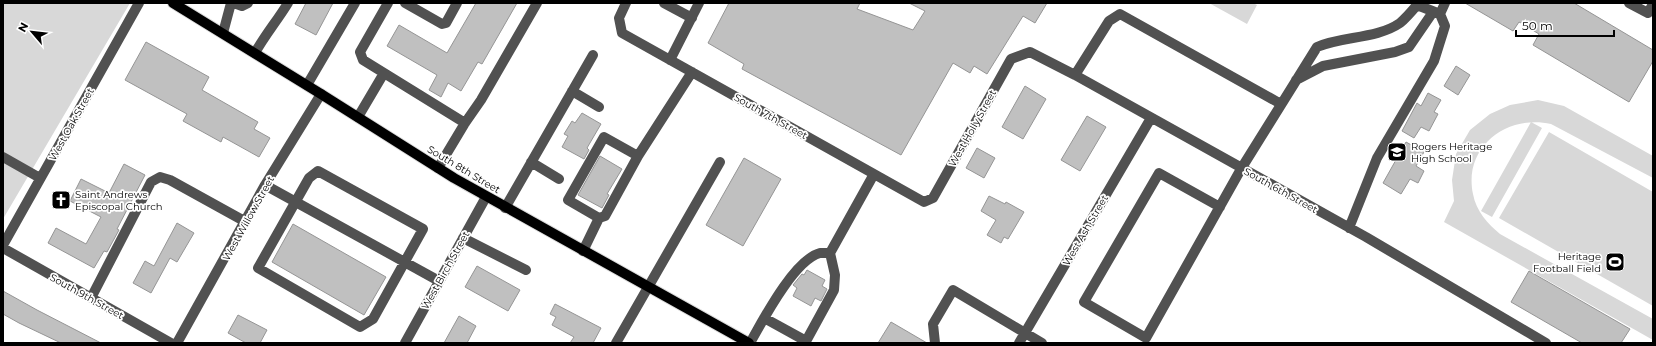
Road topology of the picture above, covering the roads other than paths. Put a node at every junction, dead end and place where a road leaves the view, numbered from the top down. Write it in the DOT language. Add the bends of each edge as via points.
graph roads {
  1 [pos="139,3"];
  2 [pos="173,3"];
  3 [pos="230,3"];
  4 [pos="234,3"];
  5 [pos="248,3"];
  6 [pos="288,3"];
  7 [pos="355,3"];
  8 [pos="388,3"];
  9 [pos="405,3"];
  10 [pos="457,3"];
  11 [pos="538,3"];
  12 [pos="626,3"];
  13 [pos="664,3"];
  14 [pos="699,3"];
  15 [pos="1445,3"];
  16 [pos="1630,3"];
  17 [pos="1417,4"];
  18 [pos="1653,4"];
  19 [pos="1436,13"];
  20 [pos="692,18"];
  21 [pos="223,33"];
  22 [pos="255,53"];
  23 [pos="593,55"];
  24 [pos="1012,59"];
  25 [pos="670,60"];
  26 [pos="692,72"];
  27 [pos="384,73"];
  28 [pos="1075,75"];
  29 [pos="1296,80"];
  30 [pos="307,85"];
  31 [pos="572,91"];
  32 [pos="321,94"];
  33 [pos="1281,104"];
  34 [pos="599,106"];
  35 [pos="358,117"];
  36 [pos="1151,118"];
  37 [pos="465,123"];
  38 [pos="638,156"];
  39 [pos="3,157"];
  40 [pos="531,162"];
  41 [pos="720,162"];
  42 [pos="438,168"];
  43 [pos="1241,169"];
  44 [pos="874,174"];
  45 [pos="40,178"];
  46 [pos="559,179"];
  47 [pos="266,185"];
  48 [pos="486,197"];
  49 [pos="933,198"];
  50 [pos="295,202"];
  51 [pos="1220,207"];
  52 [pos="505,208"];
  53 [pos="600,218"];
  54 [pos="246,222"];
  55 [pos="1349,228"];
  56 [pos="463,238"];
  57 [pos="3,245"];
  58 [pos="3,248"];
  59 [pos="582,250"];
  60 [pos="830,253"];
  61 [pos="405,262"];
  62 [pos="526,270"];
  63 [pos="439,281"];
  64 [pos="647,286"];
  65 [pos="91,298"];
  66 [pos="764,318"];
  67 [pos="1024,333"];
  68 [pos="805,342"];
  69 [pos="171,343"];
  70 [pos="177,343"];
  71 [pos="405,343"];
  72 [pos="616,343"];
  73 [pos="750,343"];
  74 [pos="935,343"];
  75 [pos="1018,343"];
  76 [pos="1042,343"];
  77 [pos="1546,343"];
  1 -- 45 [label="street, West Oak Street"];
  2 -- 21 [label="main road, South 8th Street"];
  3 -- 21 [label="street"];
  4 -- 5 [label="street" via="242,6"];
  6 -- 22 [label="street"];
  7 -- 30 [label="street"];
  8 -- 27 [label="street" via="360,52 363,60"];
  9 -- 10 [label="street" via="442,24 446,23"];
  11 -- 37 [label="street"];
  12 -- 25 [label="street, South 7th Street" via="619,18 622,33"];
  13 -- 20 [label="street"];
  14 -- 20 [label="street"];
  15 -- 19 [label="street"];
  16 -- 18 [label="street" via="1648,13"];
  17 -- 19 [label="street"];
  17 -- 29 [label="street" via="1400,23 1385,31 1329,42 1317,47"];
  19 -- 29 [label="street" via="1409,47 1323,66"];
  19 -- 55 [label="street" via="1445,26 1434,60 1377,158"];
  20 -- 25 [label="street"];
  21 -- 22 [label="main road, South 8th Street"];
  22 -- 30 [label="main road, South 8th Street"];
  23 -- 31 [label="street"];
  24 -- 28 [label="street, South 6th Street" via="1030,52"];
  24 -- 49 [label="street, West Holly Street"];
  25 -- 26 [label="street, South 7th Street"];
  26 -- 38 [label="street"];
  26 -- 44 [label="street, South 7th Street"];
  27 -- 35 [label="street"];
  27 -- 37 [label="street"];
  28 -- 33 [label="street" via="1109,21 1120,14"];
  28 -- 36 [label="street, South 6th Street"];
  29 -- 33 [label="street"];
  30 -- 32 [label="main road, South 8th Street"];
  31 -- 34 [label="street"];
  31 -- 40 [label="street"];
  32 -- 35 [label="main road, South 8th Street"];
  32 -- 47 [label="street, West Willow Street"];
  33 -- 43 [label="street"];
  35 -- 42 [label="main road, South 8th Street"];
  36 -- 43 [label="street, South 6th Street"];
  36 -- 67 [label="street, West Ash Street"];
  37 -- 42 [label="street"];
  38 -- 53 [label="street" via="604,216"];
  38 -- 53 [label="street" via="604,137 568,200"];
  39 -- 45 [label="street"];
  40 -- 46 [label="street"];
  40 -- 52 [label="street"];
  41 -- 64 [label="street"];
  42 -- 48 [label="main road, South 8th Street"];
  43 -- 51 [label="street"];
  43 -- 55 [label="street, South 6th Street"];
  44 -- 49 [label="street, South 7th Street" via="924,202"];
  44 -- 60 [label="street"];
  45 -- 57 [label="street, West Oak Street"];
  47 -- 50 [label="street"];
  47 -- 54 [label="street, West Willow Street"];
  48 -- 52 [label="main road, South 8th Street"];
  48 -- 56 [label="street, West Birch Street"];
  50 -- 61 [label="street"];
  50 -- 61 [label="street" via="309,178 318,171 423,229"];
  50 -- 61 [label="street" via="258,268 360,327 373,319"];
  51 -- 51 [label="street" via="1146,338 1084,302 1159,173"];
  52 -- 59 [label="main road, South 8th Street"];
  53 -- 59 [label="street"];
  54 -- 65 [label="street" via="160,177 151,182"];
  54 -- 70 [label="street, West Willow Street"];
  55 -- 77 [label="street, South 6th Street"];
  56 -- 62 [label="street"];
  56 -- 63 [label="street, West Birch Street"];
  58 -- 65 [label="street, South 9th Street"];
  59 -- 64 [label="main road, South 8th Street"];
  60 -- 66 [label="street" via="820,253 812,257 795,271"];
  60 -- 68 [label="street" via="835,275 834,290"];
  61 -- 63 [label="street"];
  63 -- 71 [label="street, West Birch Street"];
  64 -- 72 [label="street"];
  64 -- 73 [label="main road, South 8th Street"];
  65 -- 69 [label="street, South 9th Street"];
  66 -- 68 [label="street"];
  66 -- 73 [label="street"];
  67 -- 74 [label="street" via="953,290 933,324"];
  67 -- 75 [label="street, West Ash Street"];
  67 -- 76 [label="street"];
}
